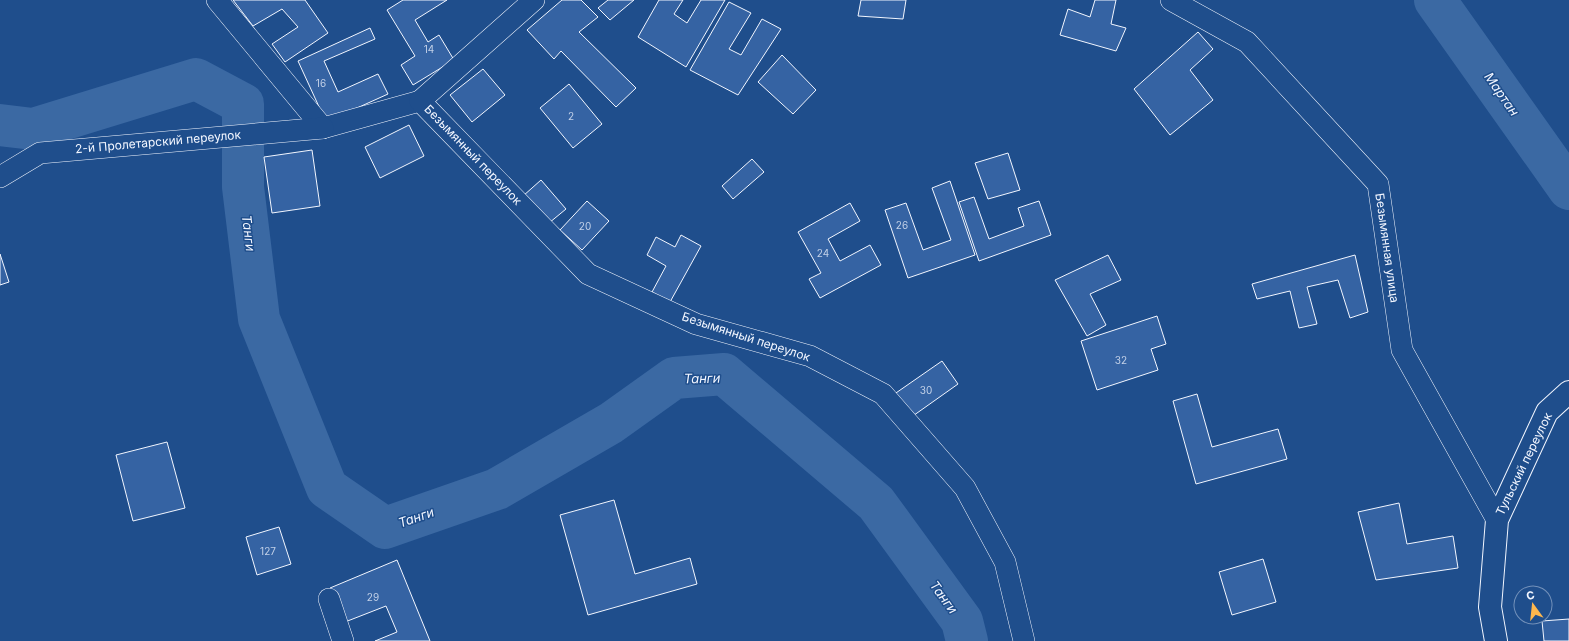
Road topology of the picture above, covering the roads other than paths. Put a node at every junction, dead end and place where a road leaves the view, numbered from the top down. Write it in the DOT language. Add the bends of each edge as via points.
graph roads {
  1 [pos="217,0"];
  2 [pos="534,0"];
  3 [pos="1171,0"];
  4 [pos="420,101"];
  5 [pos="322,128"];
  6 [pos="0,177"];
  7 [pos="1569,392"];
  8 [pos="1497,520"];
  9 [pos="329,599"];
  10 [pos="343,641"];
  11 [pos="1024,641"];
  12 [pos="1496,641"];
  1 -- 5 [label="street"];
  2 -- 4 [label="street"];
  3 -- 8 [label="street, Безымянная улица" via="1247,42 1378,184 1402,350"];
  4 -- 5 [label="street, Безымянный переулок"];
  4 -- 11 [label="street, Безымянный переулок" via="588,274 696,324 810,356 882,394 965,488 1005,562"];
  5 -- 6 [label="street, 2-й Пролетарский переулок" via="40,152"];
  7 -- 8 [label="street, Тульский переулок" via="1546,412"];
  8 -- 12 [label="street, Тульский переулок" via="1490,607"];
  9 -- 10 [label="street"];
}
